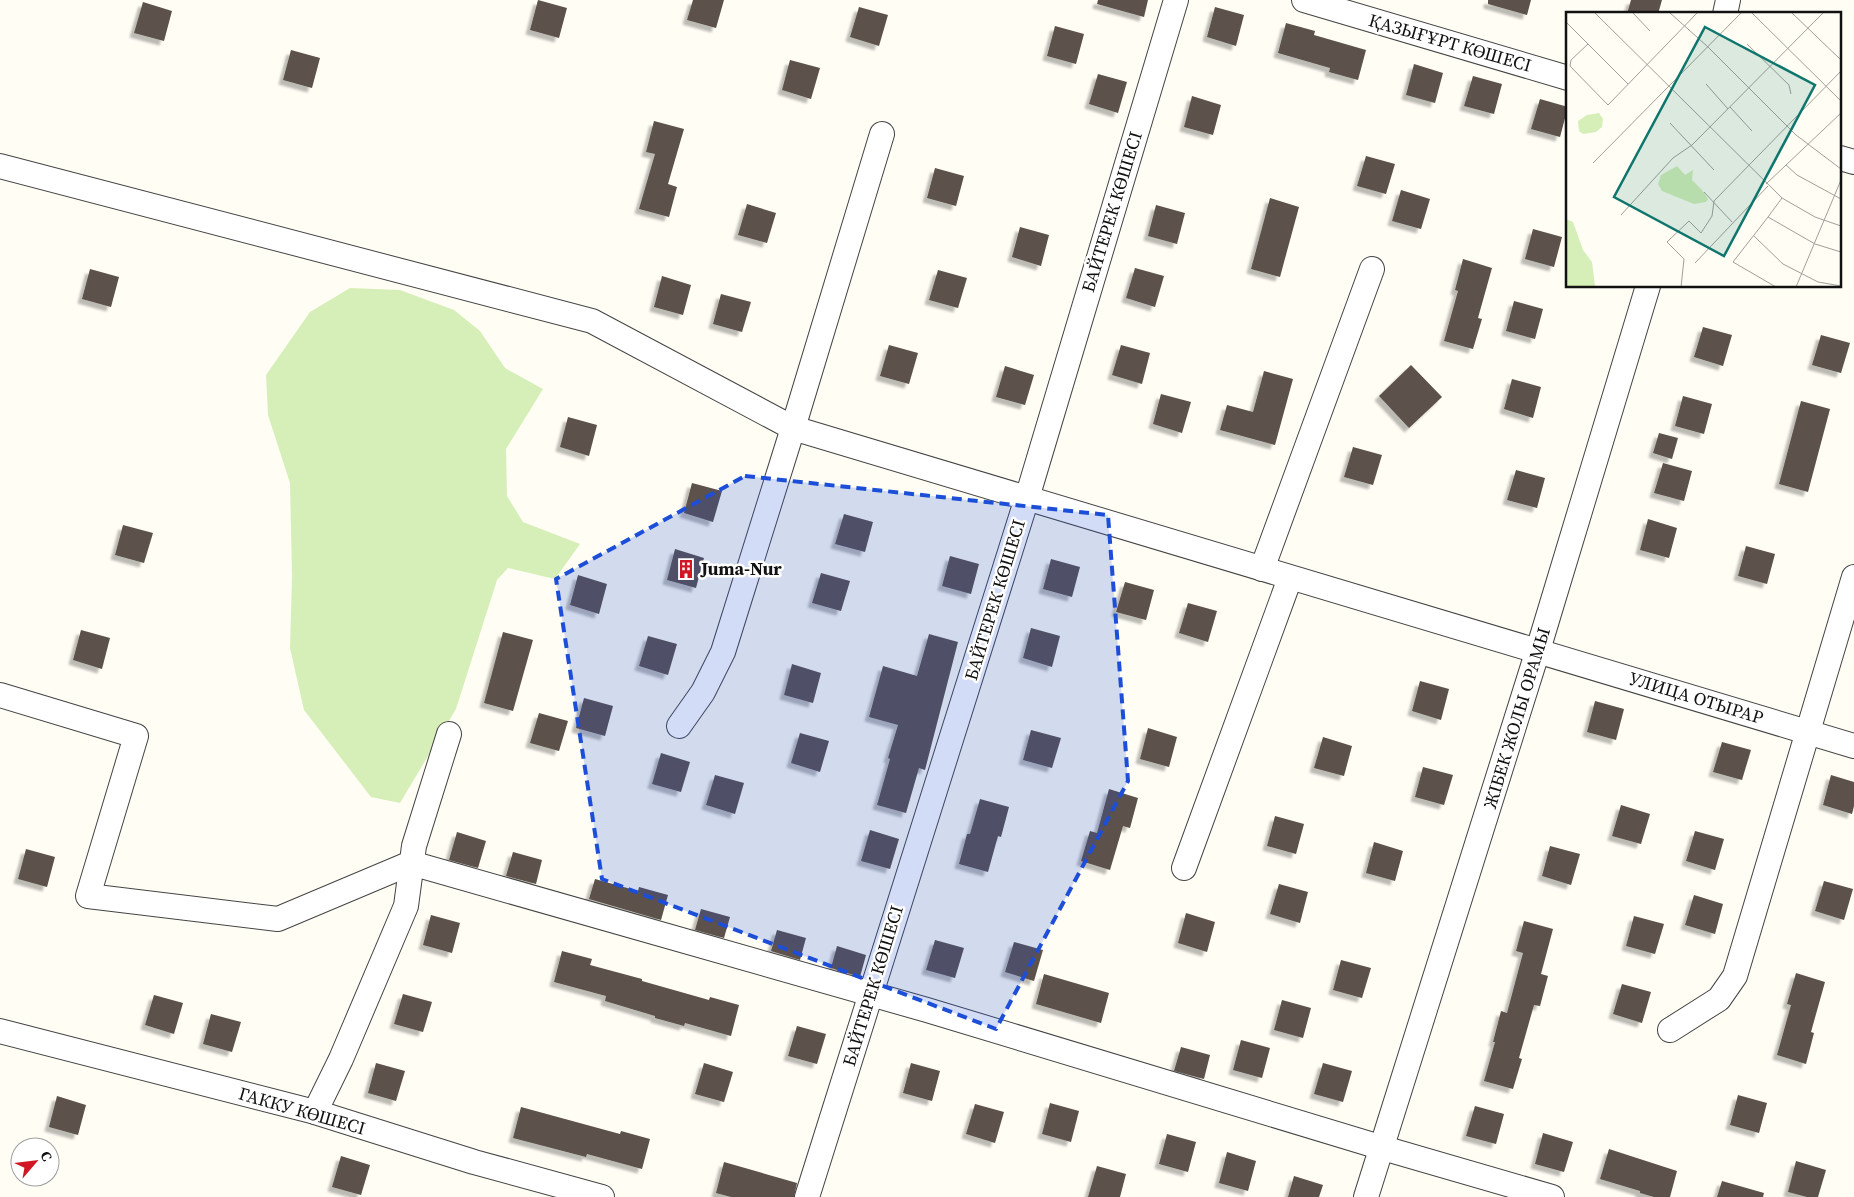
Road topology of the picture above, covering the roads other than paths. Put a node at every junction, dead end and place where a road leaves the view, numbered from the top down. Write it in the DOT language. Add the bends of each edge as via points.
graph roads {
  1 [pos="1176,0"];
  2 [pos="1304,0"];
  3 [pos="1566,77"];
  4 [pos="882,134"];
  5 [pos="0,166"];
  6 [pos="1372,269"];
  7 [pos="1647,288"];
  8 [pos="794,428"];
  9 [pos="1026,498"];
  10 [pos="1262,569"];
  11 [pos="1854,577"];
  12 [pos="1290,578"];
  13 [pos="1538,650"];
  14 [pos="0,695"];
  15 [pos="679,726"];
  16 [pos="1807,732"];
  17 [pos="449,734"];
  18 [pos="1854,746"];
  19 [pos="411,863"];
  20 [pos="1184,868"];
  21 [pos="871,995"];
  22 [pos="1670,1030"];
  23 [pos="0,1031"];
  24 [pos="315,1112"];
  25 [pos="1383,1148"];
  26 [pos="602,1197"];
  27 [pos="807,1197"];
  28 [pos="1366,1197"];
  29 [pos="1552,1197"];
  1 -- 9 [label="street, БАЙТЕРЕК КӨШЕСІ"];
  2 -- 3 [label="street, ҚАЗЫҒҰРТ КӨШЕСІ"];
  4 -- 8 [label="street"];
  5 -- 8 [label="street, УЛИЦА ОТЫРАР" via="592,321"];
  6 -- 10 [label="street"];
  7 -- 13 [label="street, ЖІБЕК ЖОЛЫ ОРАМЫ"];
  8 -- 9 [label="street, УЛИЦА ОТЫРАР"];
  8 -- 15 [label="street" via="723,652 703,692"];
  9 -- 10 [label="street, УЛИЦА ОТЫРАР"];
  9 -- 21 [label="street, БАЙТЕРЕК КӨШЕСІ"];
  10 -- 12 [label="street, УЛИЦА ОТЫРАР"];
  11 -- 16 [label="street"];
  12 -- 13 [label="street, УЛИЦА ОТЫРАР"];
  12 -- 20 [label="street"];
  13 -- 16 [label="street, УЛИЦА ОТЫРАР"];
  13 -- 25 [label="street, ЖІБЕК ЖОЛЫ ОРАМЫ"];
  14 -- 19 [label="street" via="136,736 88,896 278,919"];
  16 -- 18 [label="street, УЛИЦА ОТЫРАР"];
  16 -- 22 [label="street" via="1734,976 1719,999"];
  17 -- 19 [label="street"];
  19 -- 21 [label="street"];
  19 -- 24 [label="street" via="406,906"];
  21 -- 25 [label="street"];
  21 -- 27 [label="street, БАЙТЕРЕК КӨШЕСІ"];
  23 -- 24 [label="street, ГАККУ КӨШЕСІ"];
  24 -- 26 [label="street, ГАККУ КӨШЕСІ" via="474,1162"];
  25 -- 28 [label="street, ЖІБЕК ЖОЛЫ ОРАМЫ"];
  25 -- 29 [label="street"];
}
